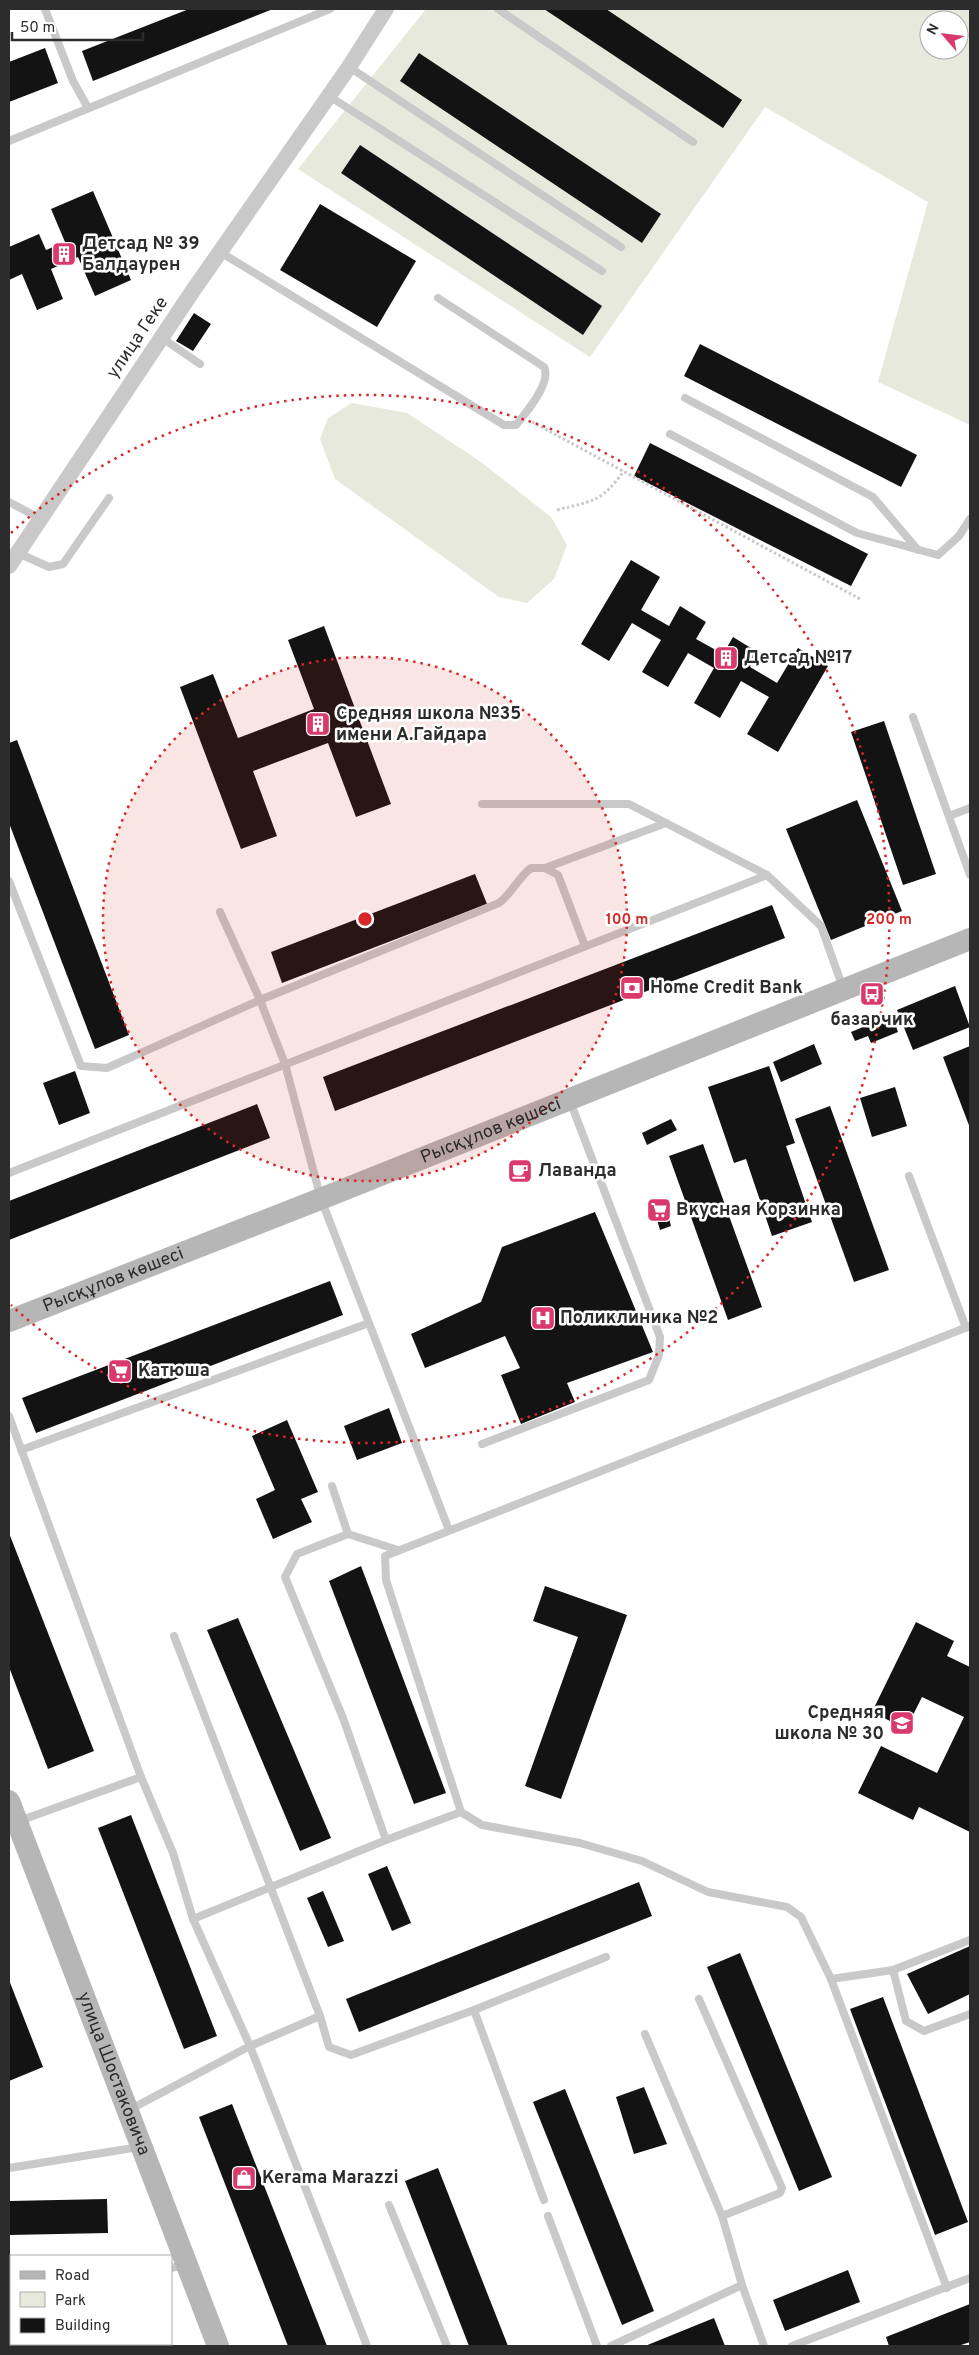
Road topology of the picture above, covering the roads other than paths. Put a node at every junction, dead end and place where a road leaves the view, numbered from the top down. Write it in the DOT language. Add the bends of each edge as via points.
graph roads {
  1 [pos="45,9"];
  2 [pos="330,9"];
  3 [pos="386,9"];
  4 [pos="498,9"];
  5 [pos="349,67"];
  6 [pos="329,96"];
  7 [pos="88,108"];
  8 [pos="9,141"];
  9 [pos="693,142"];
  10 [pos="621,247"];
  11 [pos="220,252"];
  12 [pos="602,271"];
  13 [pos="438,298"];
  14 [pos="162,338"];
  15 [pos="200,364"];
  16 [pos="685,398"];
  17 [pos="670,434"];
  18 [pos="109,498"];
  19 [pos="9,502"];
  20 [pos="41,519"];
  21 [pos="970,519"];
  22 [pos="918,550"];
  23 [pos="13,560"];
  24 [pos="913,717"];
  25 [pos="482,804"];
  26 [pos="970,808"];
  27 [pos="949,816"];
  28 [pos="666,823"];
  29 [pos="545,868"];
  30 [pos="767,875"];
  31 [pos="970,875"];
  32 [pos="9,880"];
  33 [pos="220,912"];
  34 [pos="970,939"];
  35 [pos="585,946"];
  36 [pos="844,990"];
  37 [pos="260,1000"];
  38 [pos="285,1064"];
  39 [pos="570,1099"];
  40 [pos="9,1173"];
  41 [pos="908,1176"];
  42 [pos="322,1199"];
  43 [pos="9,1321"];
  44 [pos="369,1323"];
  45 [pos="968,1327"];
  46 [pos="9,1416"];
  47 [pos="482,1444"];
  48 [pos="21,1450"];
  49 [pos="332,1486"];
  50 [pos="449,1530"];
  51 [pos="348,1534"];
  52 [pos="398,1550"];
  53 [pos="174,1636"];
  54 [pos="141,1777"];
  55 [pos="13,1811"];
  56 [pos="461,1812"];
  57 [pos="386,1840"];
  58 [pos="269,1888"];
  59 [pos="193,1920"];
  60 [pos="970,1940"];
  61 [pos="606,1957"];
  62 [pos="893,1970"];
  63 [pos="831,1980"];
  64 [pos="699,1999"];
  65 [pos="474,2010"];
  66 [pos="970,2014"];
  67 [pos="320,2016"];
  68 [pos="645,2034"];
  69 [pos="250,2046"];
  70 [pos="127,2110"];
  71 [pos="141,2146"];
  72 [pos="9,2168"];
  73 [pos="544,2200"];
  74 [pos="389,2205"];
  75 [pos="548,2216"];
  76 [pos="722,2216"];
  77 [pos="179,2266"];
  78 [pos="970,2278"];
  79 [pos="742,2285"];
  80 [pos="947,2288"];
  81 [pos="218,2346"];
  82 [pos="367,2346"];
  83 [pos="447,2346"];
  84 [pos="597,2346"];
  85 [pos="611,2346"];
  86 [pos="764,2346"];
  87 [pos="792,2346"];
  1 -- 7 [label="lane" via="73,81"];
  2 -- 7 [label="lane"];
  3 -- 5 [label="street, улица Геке"];
  4 -- 9 [label="lane"];
  5 -- 6 [label="street, улица Геке"];
  5 -- 10 [label="lane"];
  6 -- 11 [label="street, улица Геке"];
  6 -- 12 [label="lane"];
  7 -- 8 [label="lane"];
  11 -- 13 [label="lane" via="504,425 516,425 546,382 544,367"];
  11 -- 14 [label="street, улица Геке"];
  14 -- 15 [label="lane"];
  14 -- 20 [label="street, улица Геке"];
  16 -- 22 [label="lane" via="874,497"];
  17 -- 22 [label="lane" via="857,533"];
  18 -- 23 [label="lane" via="63,564 49,567"];
  19 -- 20 [label="lane"];
  20 -- 23 [label="street, улица Геке"];
  21 -- 22 [label="lane" via="959,536 938,555"];
  24 -- 27 [label="lane"];
  25 -- 28 [label="lane" via="629,804"];
  26 -- 27 [label="lane"];
  27 -- 31 [label="lane"];
  28 -- 29 [label="lane"];
  28 -- 30 [label="lane"];
  29 -- 35 [label="lane" via="558,875"];
  29 -- 37 [label="lane" via="530,868 499,903"];
  30 -- 35 [label="lane"];
  30 -- 36 [label="lane" via="822,926"];
  32 -- 37 [label="lane" via="81,1066 107,1068"];
  33 -- 37 [label="lane"];
  34 -- 36 [label="street, Рысқұлов көшесі"];
  35 -- 38 [label="lane"];
  36 -- 39 [label="street, Рысқұлов көшесі"];
  37 -- 38 [label="lane"];
  38 -- 40 [label="lane"];
  38 -- 42 [label="lane"];
  39 -- 42 [label="street, Рысқұлов көшесі"];
  39 -- 47 [label="lane" via="660,1337 659,1355 649,1380"];
  41 -- 45 [label="lane"];
  42 -- 43 [label="street, Рысқұлов көшесі"];
  42 -- 44 [label="lane"];
  44 -- 48 [label="lane"];
  44 -- 50 [label="lane"];
  45 -- 50 [label="lane"];
  46 -- 48 [label="lane"];
  48 -- 54 [label="lane"];
  49 -- 51 [label="lane"];
  50 -- 52 [label="lane"];
  51 -- 52 [label="lane"];
  51 -- 57 [label="lane" via="297,1554 285,1577 343,1718"];
  52 -- 56 [label="lane" via="385,1556 386,1580"];
  53 -- 58 [label="lane"];
  54 -- 55 [label="lane"];
  54 -- 59 [label="lane" via="173,1854"];
  55 -- 70 [label="street, улица Шостаковича"];
  56 -- 57 [label="lane"];
  56 -- 63 [label="lane" via="482,1825 580,1843 642,1861 708,1892 787,1907 801,1918"];
  57 -- 58 [label="lane"];
  58 -- 59 [label="lane"];
  58 -- 67 [label="lane"];
  59 -- 69 [label="lane"];
  60 -- 62 [label="lane"];
  61 -- 65 [label="lane"];
  62 -- 63 [label="lane"];
  62 -- 66 [label="lane" via="906,2021 924,2031"];
  63 -- 80 [label="lane"];
  64 -- 76 [label="lane" via="782,2188 780,2193"];
  65 -- 67 [label="lane" via="351,2055 329,2047"];
  65 -- 73 [label="lane"];
  67 -- 69 [label="lane"];
  68 -- 76 [label="lane"];
  69 -- 70 [label="lane"];
  69 -- 82 [label="lane"];
  70 -- 71 [label="street, улица Шостаковича"];
  71 -- 72 [label="lane"];
  71 -- 77 [label="street, улица Шостаковича"];
  74 -- 83 [label="lane"];
  75 -- 84 [label="lane"];
  76 -- 79 [label="lane"];
  77 -- 81 [label="street, улица Шостаковича"];
  78 -- 80 [label="lane"];
  79 -- 85 [label="lane"];
  79 -- 86 [label="lane"];
  80 -- 87 [label="lane"];
}
